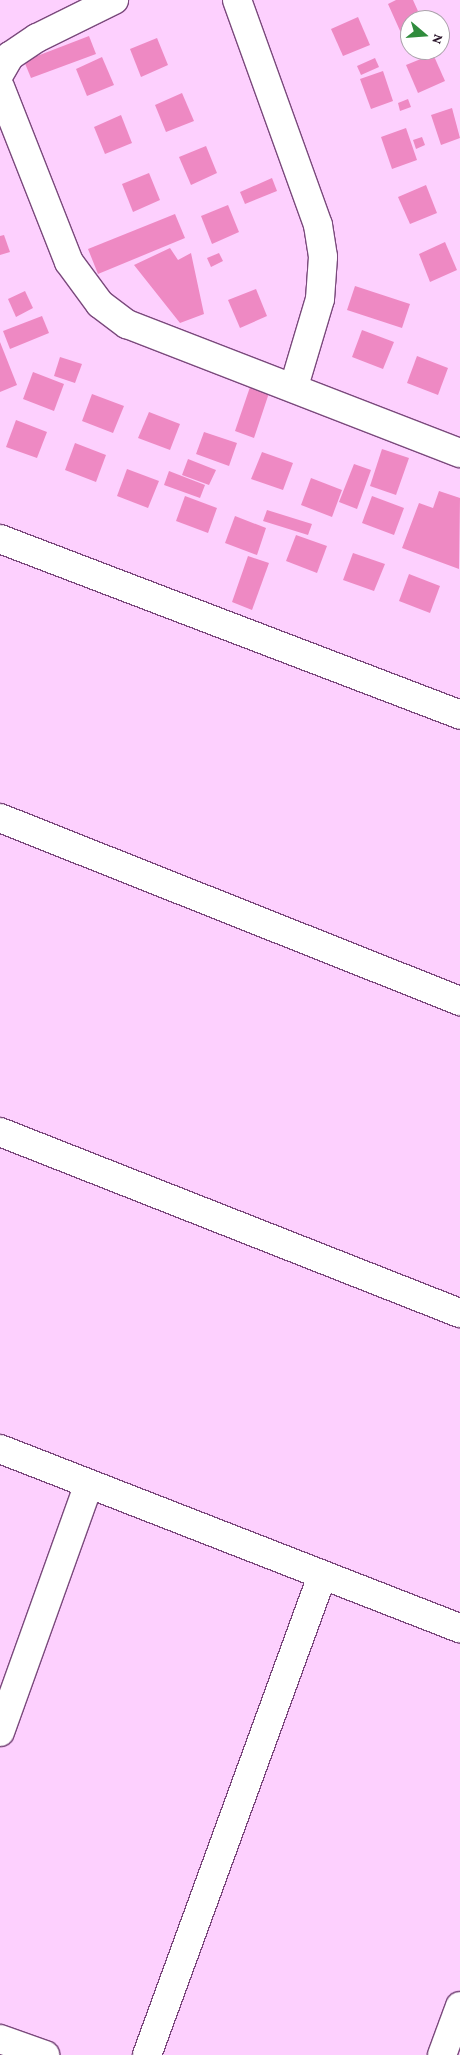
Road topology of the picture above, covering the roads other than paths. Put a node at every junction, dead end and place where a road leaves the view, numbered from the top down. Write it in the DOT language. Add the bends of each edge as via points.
graph roads {
  1 [pos="114,0"];
  2 [pos="238,0"];
  3 [pos="0,73"];
  4 [pos="0,87"];
  5 [pos="294,386"];
  6 [pos="460,453"];
  7 [pos="0,539"];
  8 [pos="460,715"];
  9 [pos="0,818"];
  10 [pos="460,1001"];
  11 [pos="0,1132"];
  12 [pos="460,1313"];
  13 [pos="0,1450"];
  14 [pos="88,1486"];
  15 [pos="322,1576"];
  16 [pos="460,1628"];
  17 [pos="0,1732"];
  18 [pos="460,2006"];
  19 [pos="0,2038"];
  20 [pos="45,2055"];
  21 [pos="147,2055"];
  22 [pos="442,2055"];
  1 -- 3 [label="street" via="37,38 10,56"];
  2 -- 5 [label="street" via="318,225 323,257 320,299"];
  4 -- 5 [label="street" via="69,262 100,304 127,324"];
  5 -- 6 [label="street"];
  7 -- 8 [label="street"];
  9 -- 10 [label="street"];
  11 -- 12 [label="street"];
  13 -- 14 [label="street"];
  14 -- 15 [label="street"];
  14 -- 17 [label="street"];
  15 -- 16 [label="street"];
  15 -- 21 [label="street"];
  18 -- 22 [label="street"];
  19 -- 20 [label="street"];
}
